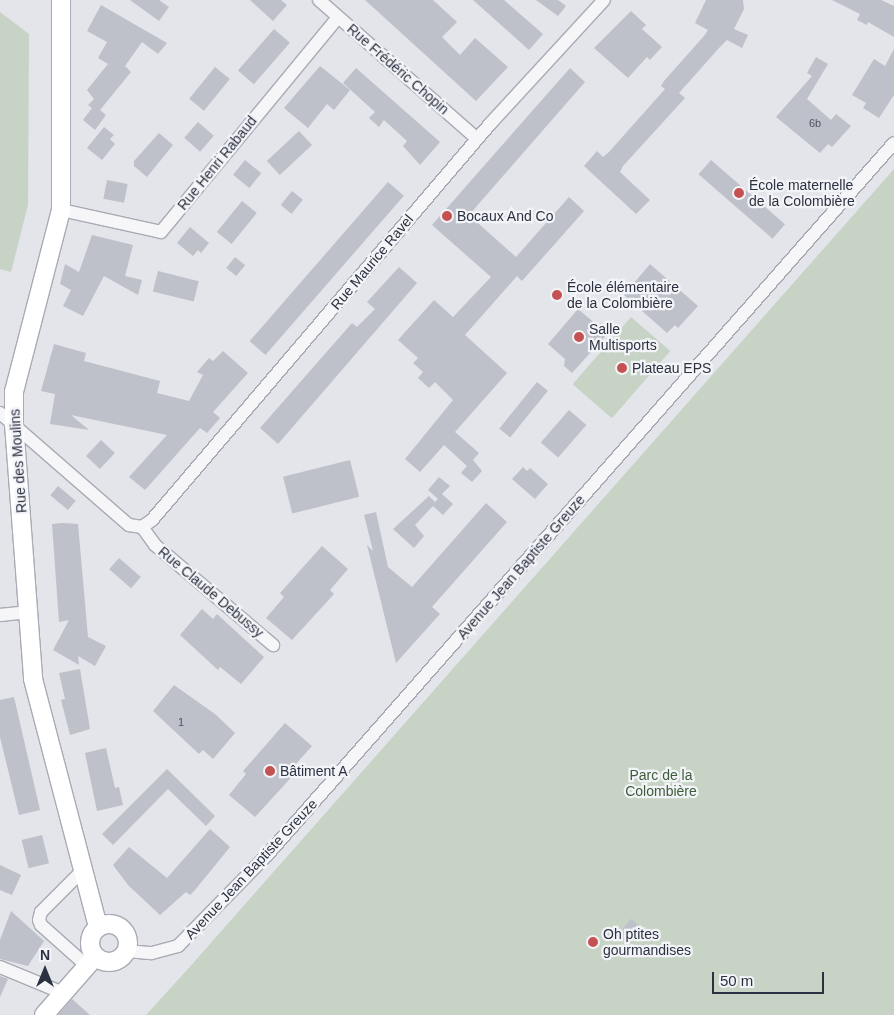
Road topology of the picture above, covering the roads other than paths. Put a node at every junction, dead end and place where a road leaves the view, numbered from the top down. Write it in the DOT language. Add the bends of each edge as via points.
graph roads {
  1 [pos="61,0"];
  2 [pos="319,0"];
  3 [pos="604,0"];
  4 [pos="338,17"];
  5 [pos="477,139"];
  6 [pos="894,144"];
  7 [pos="61,210"];
  8 [pos="0,413"];
  9 [pos="14,424"];
  10 [pos="142,527"];
  11 [pos="28,612"];
  12 [pos="0,615"];
  13 [pos="273,645"];
  14 [pos="84,869"];
  15 [pos="91,890"];
  16 [pos="117,926"];
  17 [pos="98,927"];
  18 [pos="127,951"];
  19 [pos="91,961"];
  20 [pos="0,967"];
  21 [pos="63,993"];
  22 [pos="44,1015"];
  1 -- 7 [label="street, Rue des Moulins"];
  2 -- 4 [label="street, Rue Frédéric Chopin"];
  3 -- 5 [label="street, Rue Maurice Ravel"];
  4 -- 5 [label="street, Rue Frédéric Chopin"];
  4 -- 7 [label="street, Rue Henri Rabaud" via="161,232"];
  5 -- 10 [label="street, Rue Maurice Ravel" via="152,520"];
  6 -- 18 [label="street, Avenue Jean Baptiste Greuze" via="268,854 178,946 152,953"];
  7 -- 9 [label="street, Rue des Moulins" via="14,392"];
  8 -- 9 [label="street, Rue Claude Debussy"];
  9 -- 10 [label="street, Rue Claude Debussy" via="129,525"];
  9 -- 11 [label="street, Rue des Moulins"];
  10 -- 13 [label="street, Rue Claude Debussy" via="155,545"];
  11 -- 12 [label="street"];
  11 -- 14 [label="street, Rue des Moulins" via="33,679"];
  14 -- 15 [label="street, Rue des Moulins"];
  14 -- 19 [label="street" via="41,912 39,920 41,925"];
  15 -- 16 [label="street, Rue des Moulins"];
  15 -- 17 [label="street, Rue des Moulins"];
  16 -- 17 [label="street"];
  16 -- 18 [label="street" via="127,937"];
  17 -- 19 [label="street" via="90,940"];
  18 -- 19 [label="street" via="120,959 110,962"];
  19 -- 21 [label="street"];
  20 -- 21 [label="street"];
  21 -- 22 [label="street"];
}
